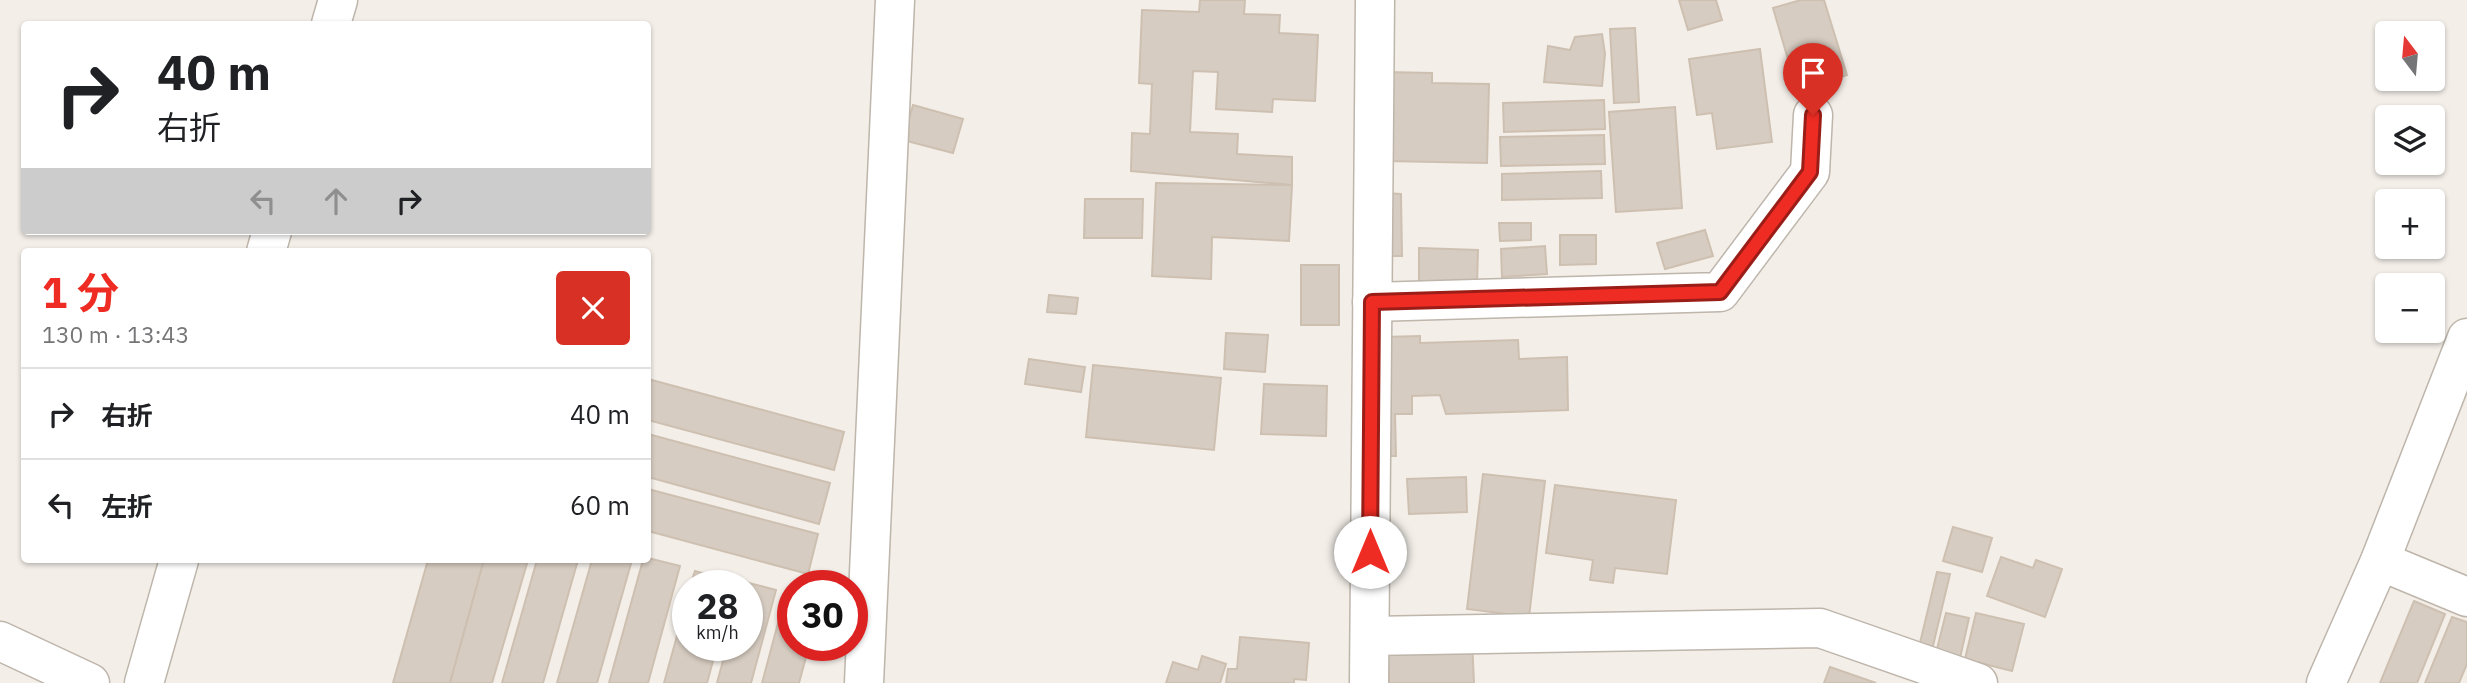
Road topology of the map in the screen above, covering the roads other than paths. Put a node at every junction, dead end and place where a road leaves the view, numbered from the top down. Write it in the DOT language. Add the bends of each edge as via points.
graph roads {
  1 [pos="338,0"];
  2 [pos="895,0"];
  3 [pos="1375,0"];
  4 [pos="332,21"];
  5 [pos="1813,115"];
  6 [pos="1372,302"];
  7 [pos="2467,338"];
  8 [pos="2379,561"];
  9 [pos="178,563"];
  10 [pos="2467,597"];
  11 [pos="1370,636"];
  12 [pos="0,641"];
  13 [pos="90,683"];
  14 [pos="144,683"];
  15 [pos="864,683"];
  16 [pos="1369,683"];
  17 [pos="1978,683"];
  18 [pos="2326,683"];
  1 -- 4 [label="street"];
  2 -- 15 [label="street"];
  3 -- 6 [label="street"];
  5 -- 6 [label="street" via="1810,172 1720,292"];
  6 -- 11 [label="street"];
  7 -- 8 [label="street"];
  8 -- 10 [label="street"];
  8 -- 18 [label="street"];
  9 -- 14 [label="street"];
  11 -- 16 [label="street"];
  11 -- 17 [label="street" via="1820,628"];
  12 -- 13 [label="street"];
}
